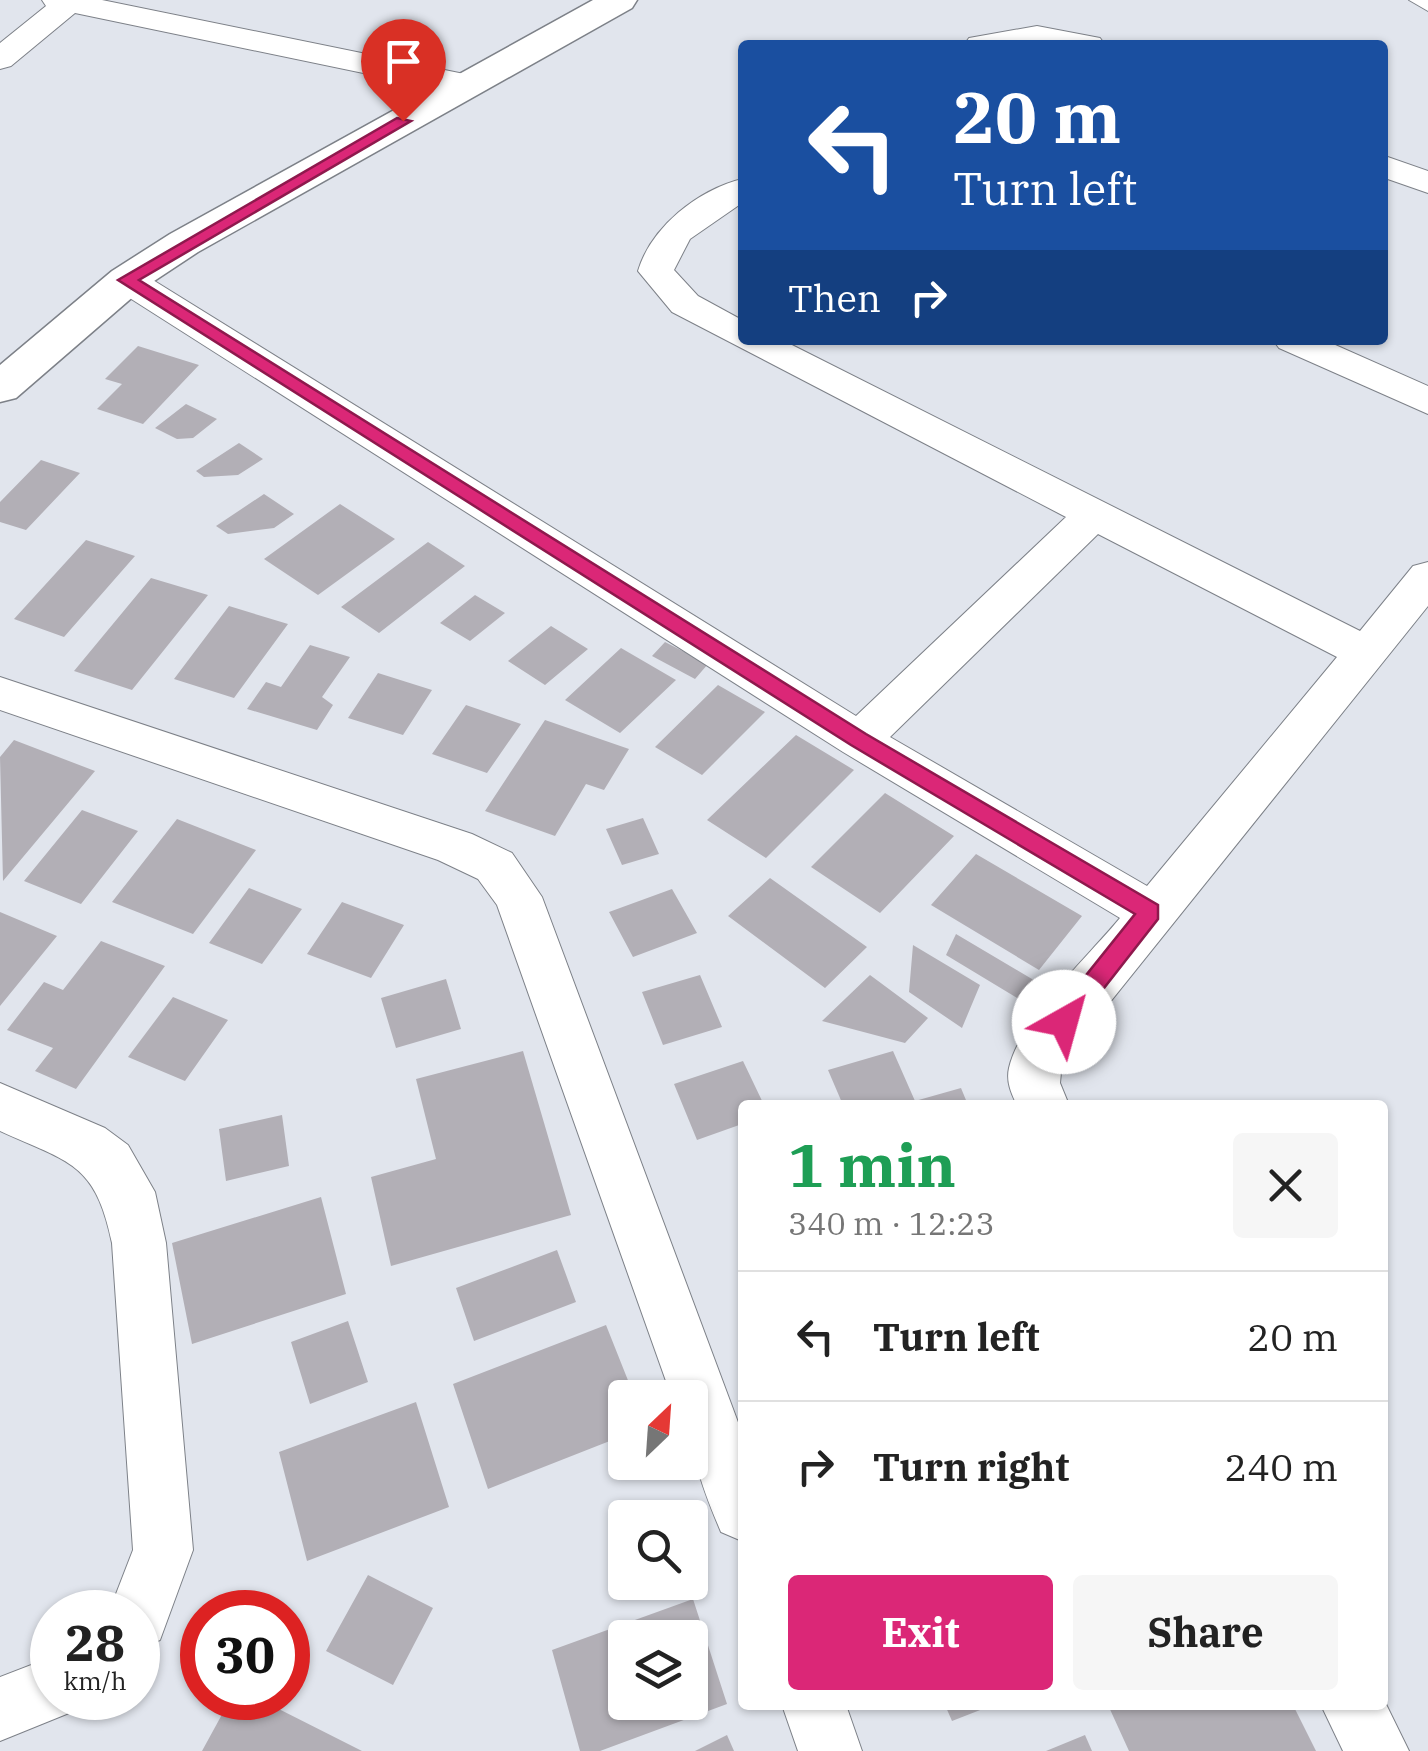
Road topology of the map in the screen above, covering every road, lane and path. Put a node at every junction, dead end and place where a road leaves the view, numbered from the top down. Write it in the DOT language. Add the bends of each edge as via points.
graph roads {
  1 [pos="619,0"];
  2 [pos="62,2"];
  3 [pos="1008,40"];
  4 [pos="1062,40"];
  5 [pos="0,59"];
  6 [pos="469,85"];
  7 [pos="1388,166"];
  8 [pos="1428,183"];
  9 [pos="738,192"];
  10 [pos="127,280"];
  11 [pos="738,333"];
  12 [pos="762,345"];
  13 [pos="1303,345"];
  14 [pos="0,388"];
  15 [pos="1428,401"];
  16 [pos="1095,513"];
  17 [pos="1428,577"];
  18 [pos="1366,653"];
  19 [pos="0,693"];
  20 [pos="859,740"];
  21 [pos="1150,912"];
  22 [pos="1040,1100"];
  23 [pos="0,1106"];
  24 [pos="738,1500"];
  25 [pos="148,1590"];
  26 [pos="30,1697"];
  27 [pos="0,1709"];
  28 [pos="816,1710"];
  29 [pos="1356,1710"];
  30 [pos="830,1751"];
  31 [pos="1376,1751"];
  1 -- 6 [label="street"];
  2 -- 5 [label="street"];
  2 -- 6 [label="street"];
  3 -- 4 [label="street"];
  6 -- 10 [label="street"];
  7 -- 8 [label="street"];
  9 -- 11 [label="street" via="674,235 656,271 685,304"];
  10 -- 14 [label="street"];
  10 -- 20 [label="street"];
  12 -- 16 [label="street"];
  13 -- 15 [label="street"];
  16 -- 18 [label="street"];
  16 -- 20 [label="street"];
  17 -- 18 [label="street"];
  18 -- 21 [label="street"];
  19 -- 24 [label="street" via="495,866 518,897"];
  20 -- 21 [label="street"];
  21 -- 22 [label="street" via="1042,1049 1033,1066"];
  23 -- 25 [label="street" via="86,1144 109,1162 128,1192 139,1242 163,1550"];
  26 -- 27 [label="street"];
  28 -- 30 [label="street"];
  29 -- 31 [label="street"];
}
